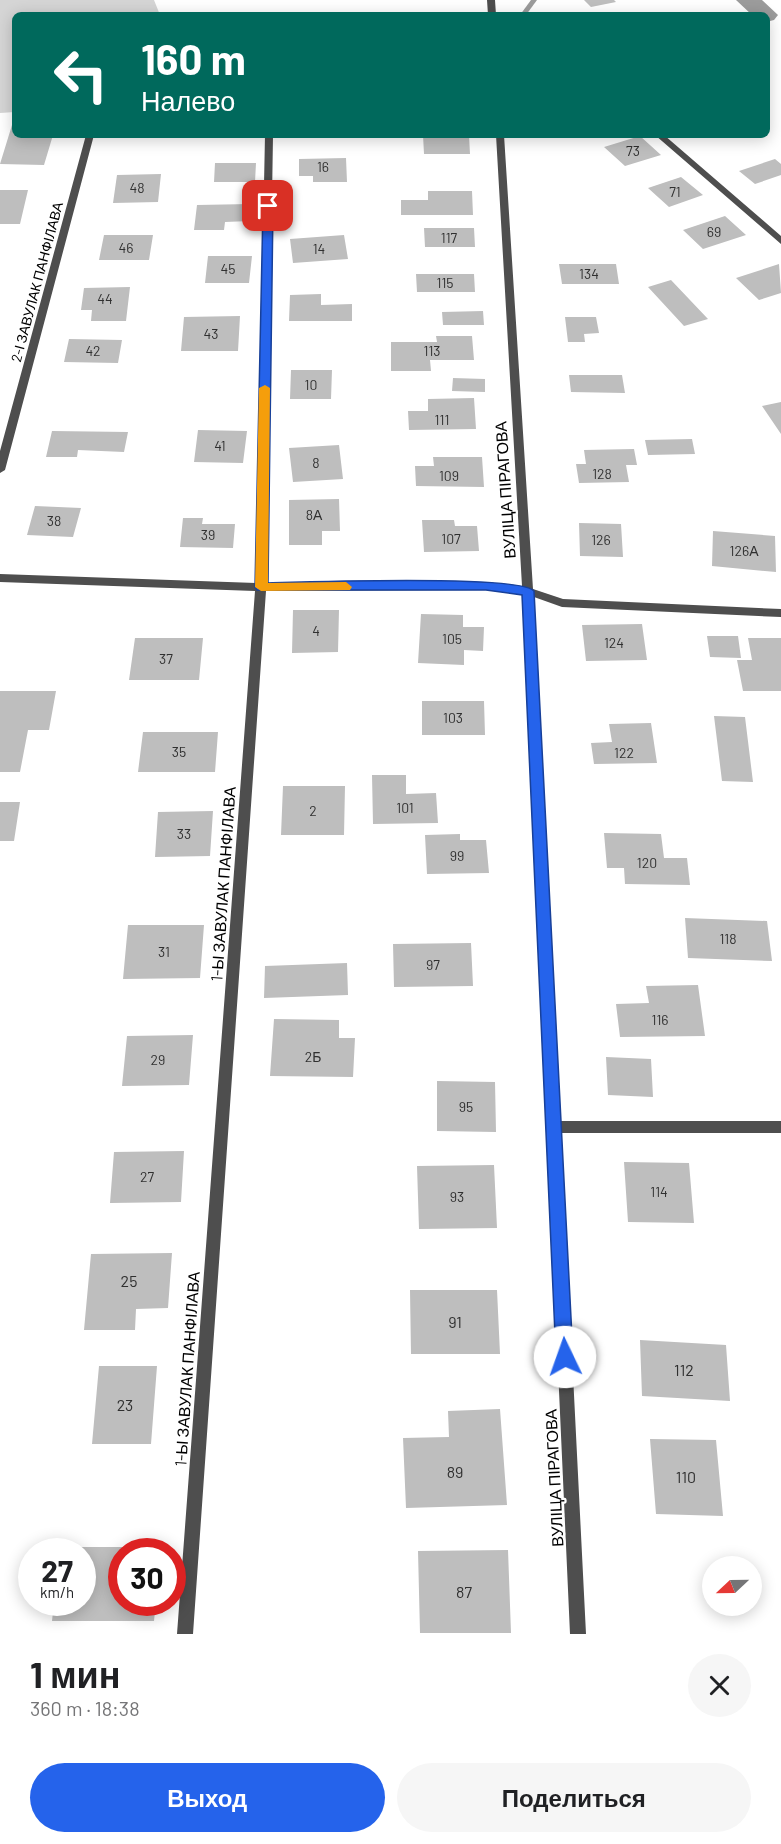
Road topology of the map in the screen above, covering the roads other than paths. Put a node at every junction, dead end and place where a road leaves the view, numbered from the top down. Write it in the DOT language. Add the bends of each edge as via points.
graph roads {
  1 [pos="89,138"];
  2 [pos="269,138"];
  3 [pos="500,138"];
  4 [pos="662,138"];
  5 [pos="781,241"];
  6 [pos="0,470"];
  7 [pos="0,578"];
  8 [pos="261,587"];
  9 [pos="528,591"];
  10 [pos="781,613"];
  11 [pos="554,1127"];
  12 [pos="781,1127"];
  13 [pos="184,1634"];
  14 [pos="578,1634"];
  1 -- 6 [label="street, 2-І ЗАВУЛАК ПАНФІЛАВА"];
  2 -- 8 [label="street, 1-Ы ЗАВУЛАК ПАНФІЛАВА"];
  3 -- 9 [label="street, ВУЛІЦА ПІРАГОВА"];
  4 -- 5 [label="street"];
  7 -- 8 [label="street"];
  8 -- 9 [label="street" via="486,586"];
  8 -- 13 [label="street, 1-Ы ЗАВУЛАК ПАНФІЛАВА"];
  9 -- 10 [label="street" via="562,603"];
  9 -- 11 [label="street, ВУЛІЦА ПІРАГОВА"];
  11 -- 12 [label="street"];
  11 -- 14 [label="street, ВУЛІЦА ПІРАГОВА"];
}
